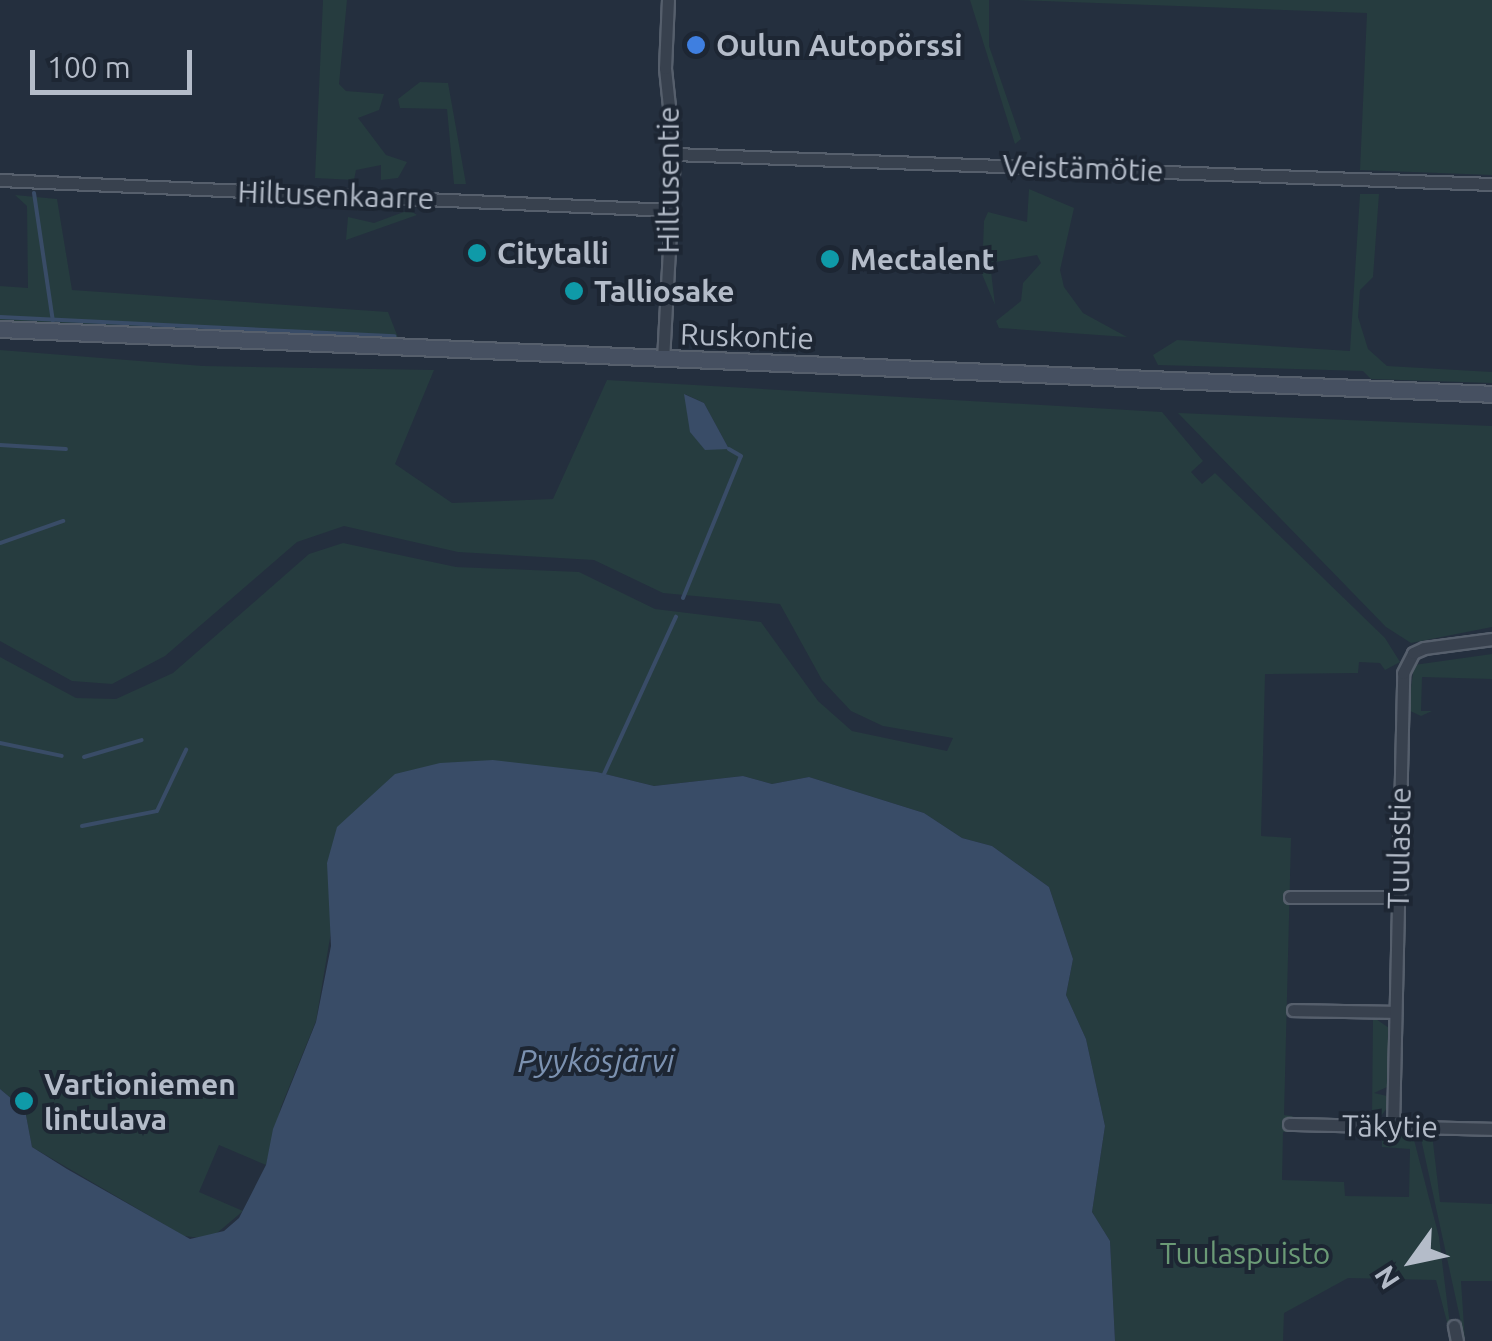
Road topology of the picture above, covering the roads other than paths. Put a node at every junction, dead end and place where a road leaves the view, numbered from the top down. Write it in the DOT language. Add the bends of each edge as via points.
graph roads {
  1 [pos="668,0"];
  2 [pos="674,154"];
  3 [pos="0,180"];
  4 [pos="1492,184"];
  5 [pos="672,210"];
  6 [pos="0,329"];
  7 [pos="664,360"];
  8 [pos="1492,394"];
  9 [pos="1492,638"];
  10 [pos="1290,897"];
  11 [pos="1398,897"];
  12 [pos="1293,1010"];
  13 [pos="1395,1012"];
  14 [pos="1289,1124"];
  15 [pos="1392,1126"];
  16 [pos="1492,1129"];
  17 [pos="1454,1326"];
  18 [pos="1457,1341"];
  1 -- 2 [label="street, Hiltusentie" via="665,68"];
  2 -- 4 [label="street, Veistämötie"];
  2 -- 5 [label="street, Hiltusentie"];
  3 -- 5 [label="street, Hiltusenkaarre"];
  5 -- 7 [label="street, Hiltusentie"];
  6 -- 7 [label="main road, Ruskontie"];
  7 -- 8 [label="main road, Ruskontie"];
  9 -- 11 [label="street, Tuulastie" via="1424,648 1413,653 1403,674"];
  10 -- 11 [label="street"];
  11 -- 13 [label="street, Tuulastie"];
  12 -- 13 [label="street"];
  13 -- 15 [label="street, Tuulastie"];
  14 -- 15 [label="street, Täkytie"];
  15 -- 16 [label="street, Täkytie"];
  17 -- 18 [label="street"];
}
